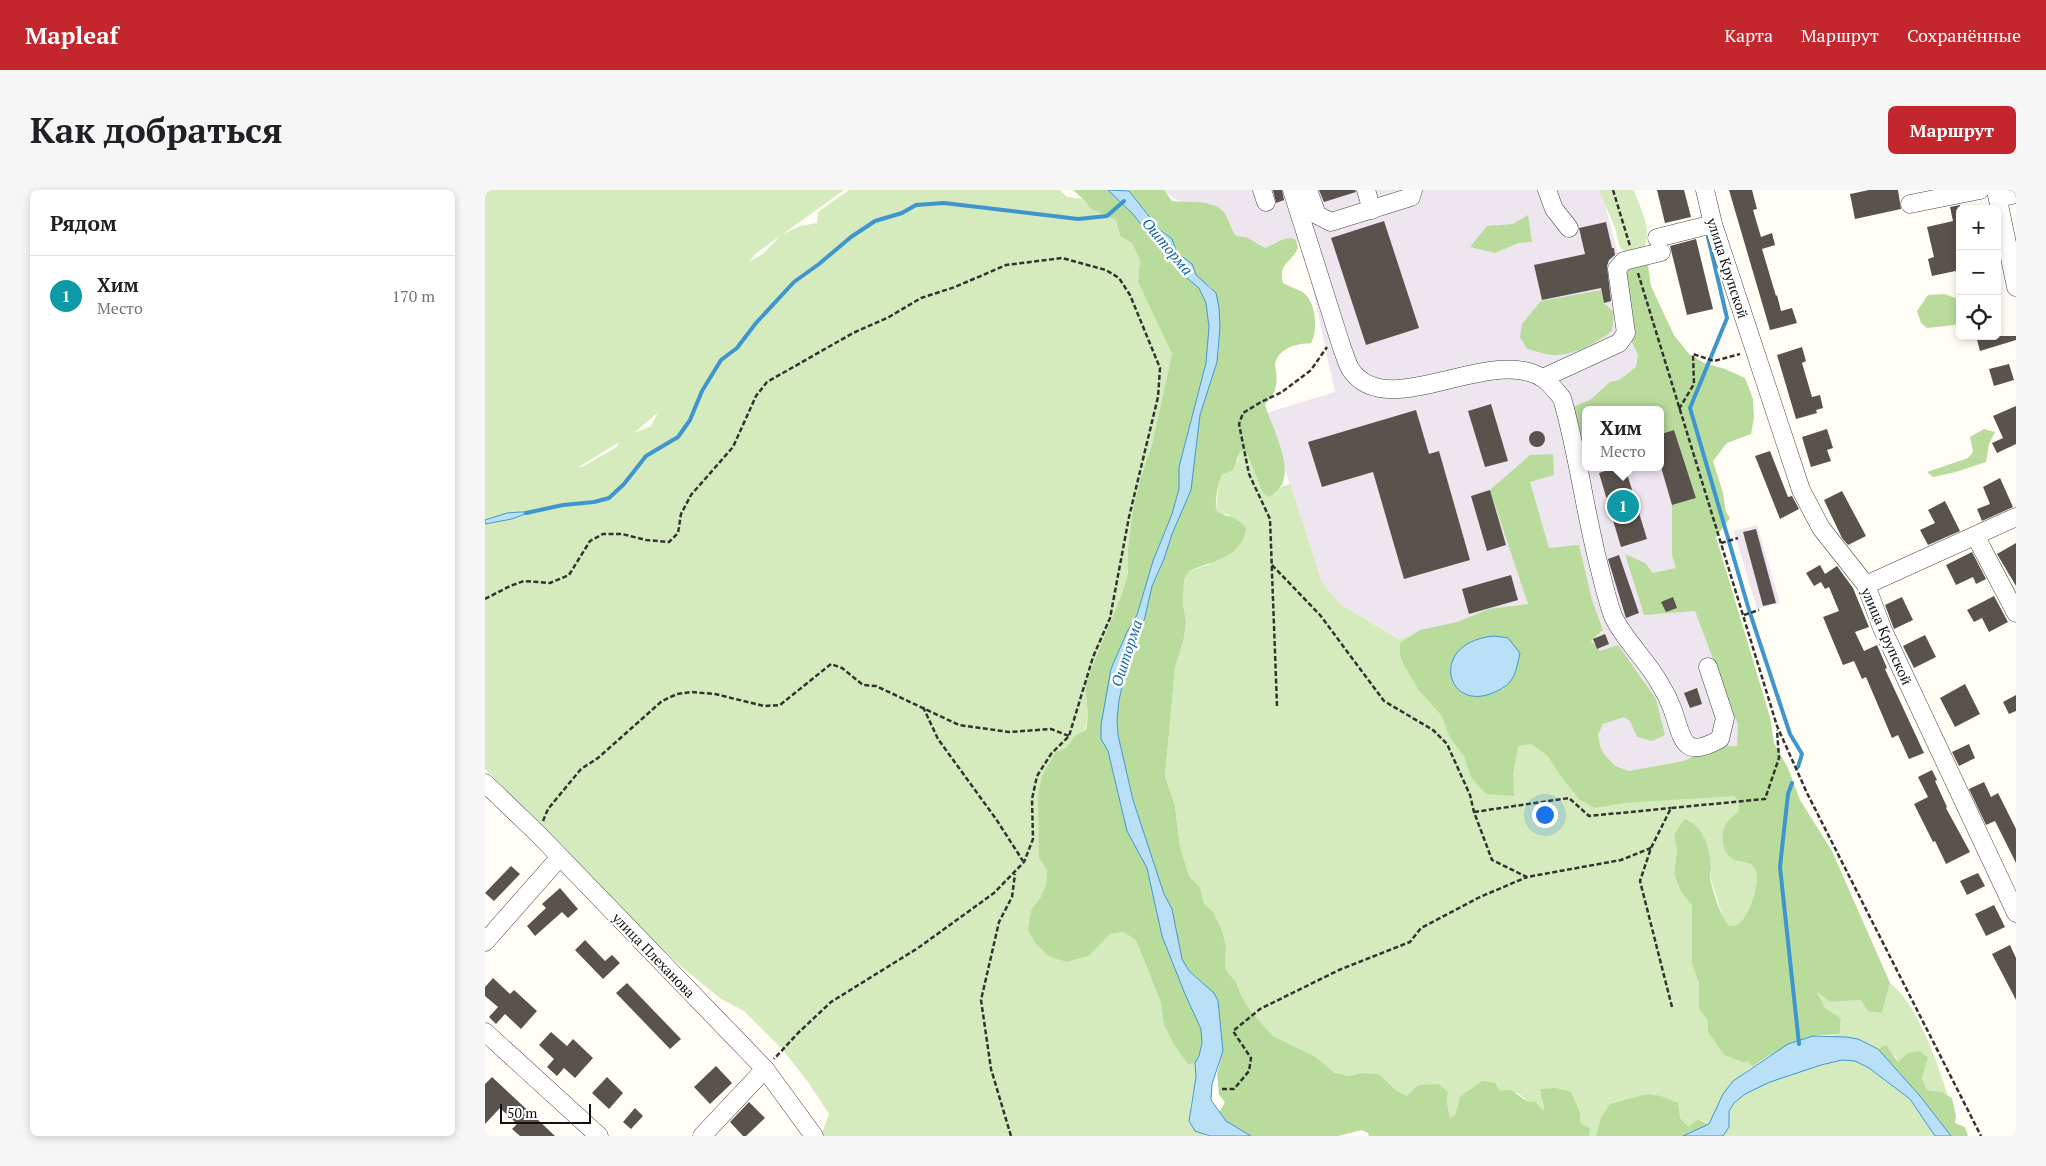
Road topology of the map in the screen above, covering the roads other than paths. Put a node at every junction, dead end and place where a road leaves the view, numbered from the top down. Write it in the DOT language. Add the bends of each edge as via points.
graph roads {
  1 [pos="1292,190"];
  2 [pos="1308,190"];
  3 [pos="1366,190"];
  4 [pos="1413,190"];
  5 [pos="1547,190"];
  6 [pos="1705,190"];
  7 [pos="1980,190"];
  8 [pos="1997,194"];
  9 [pos="2016,194"];
  10 [pos="1910,204"];
  11 [pos="1372,210"];
  12 [pos="1713,224"];
  13 [pos="1569,228"];
  14 [pos="2016,288"];
  15 [pos="1543,378"];
  16 [pos="2016,517"];
  17 [pos="1975,537"];
  18 [pos="1866,585"];
  19 [pos="2016,613"];
  20 [pos="1708,668"];
  21 [pos="485,783"];
  22 [pos="560,857"];
  23 [pos="2016,914"];
  24 [pos="485,942"];
  25 [pos="485,1032"];
  26 [pos="765,1069"];
  27 [pos="599,1136"];
  28 [pos="702,1136"];
  29 [pos="813,1136"];
  1 -- 15 [label="street" via="1349,368 1357,377 1377,389 1397,389 1506,368"];
  2 -- 11 [label="street" via="1317,215 1331,222"];
  3 -- 11 [label="street"];
  4 -- 11 [label="street" via="1411,197"];
  5 -- 13 [label="street" via="1554,209"];
  6 -- 12 [label="street, улица Крупской"];
  7 -- 10 [label="street"];
  8 -- 9 [label="street"];
  8 -- 14 [label="street"];
  12 -- 15 [label="street" via="1624,261 1617,269 1626,333 1619,343"];
  12 -- 18 [label="street, улица Крупской" via="1801,490 1821,528"];
  15 -- 20 [label="street" via="1562,398 1592,539 1614,618 1656,676 1672,707 1682,739 1692,747 1720,739 1724,727 1725,718"];
  16 -- 17 [label="street"];
  17 -- 18 [label="street"];
  17 -- 19 [label="street"];
  18 -- 23 [label="street, улица Крупской" via="1882,628"];
  21 -- 22 [label="street, улица Плеханова"];
  22 -- 24 [label="street"];
  22 -- 26 [label="street, улица Плеханова"];
  25 -- 27 [label="street"];
  26 -- 28 [label="street"];
  26 -- 29 [label="street, улица Плеханова"];
}
